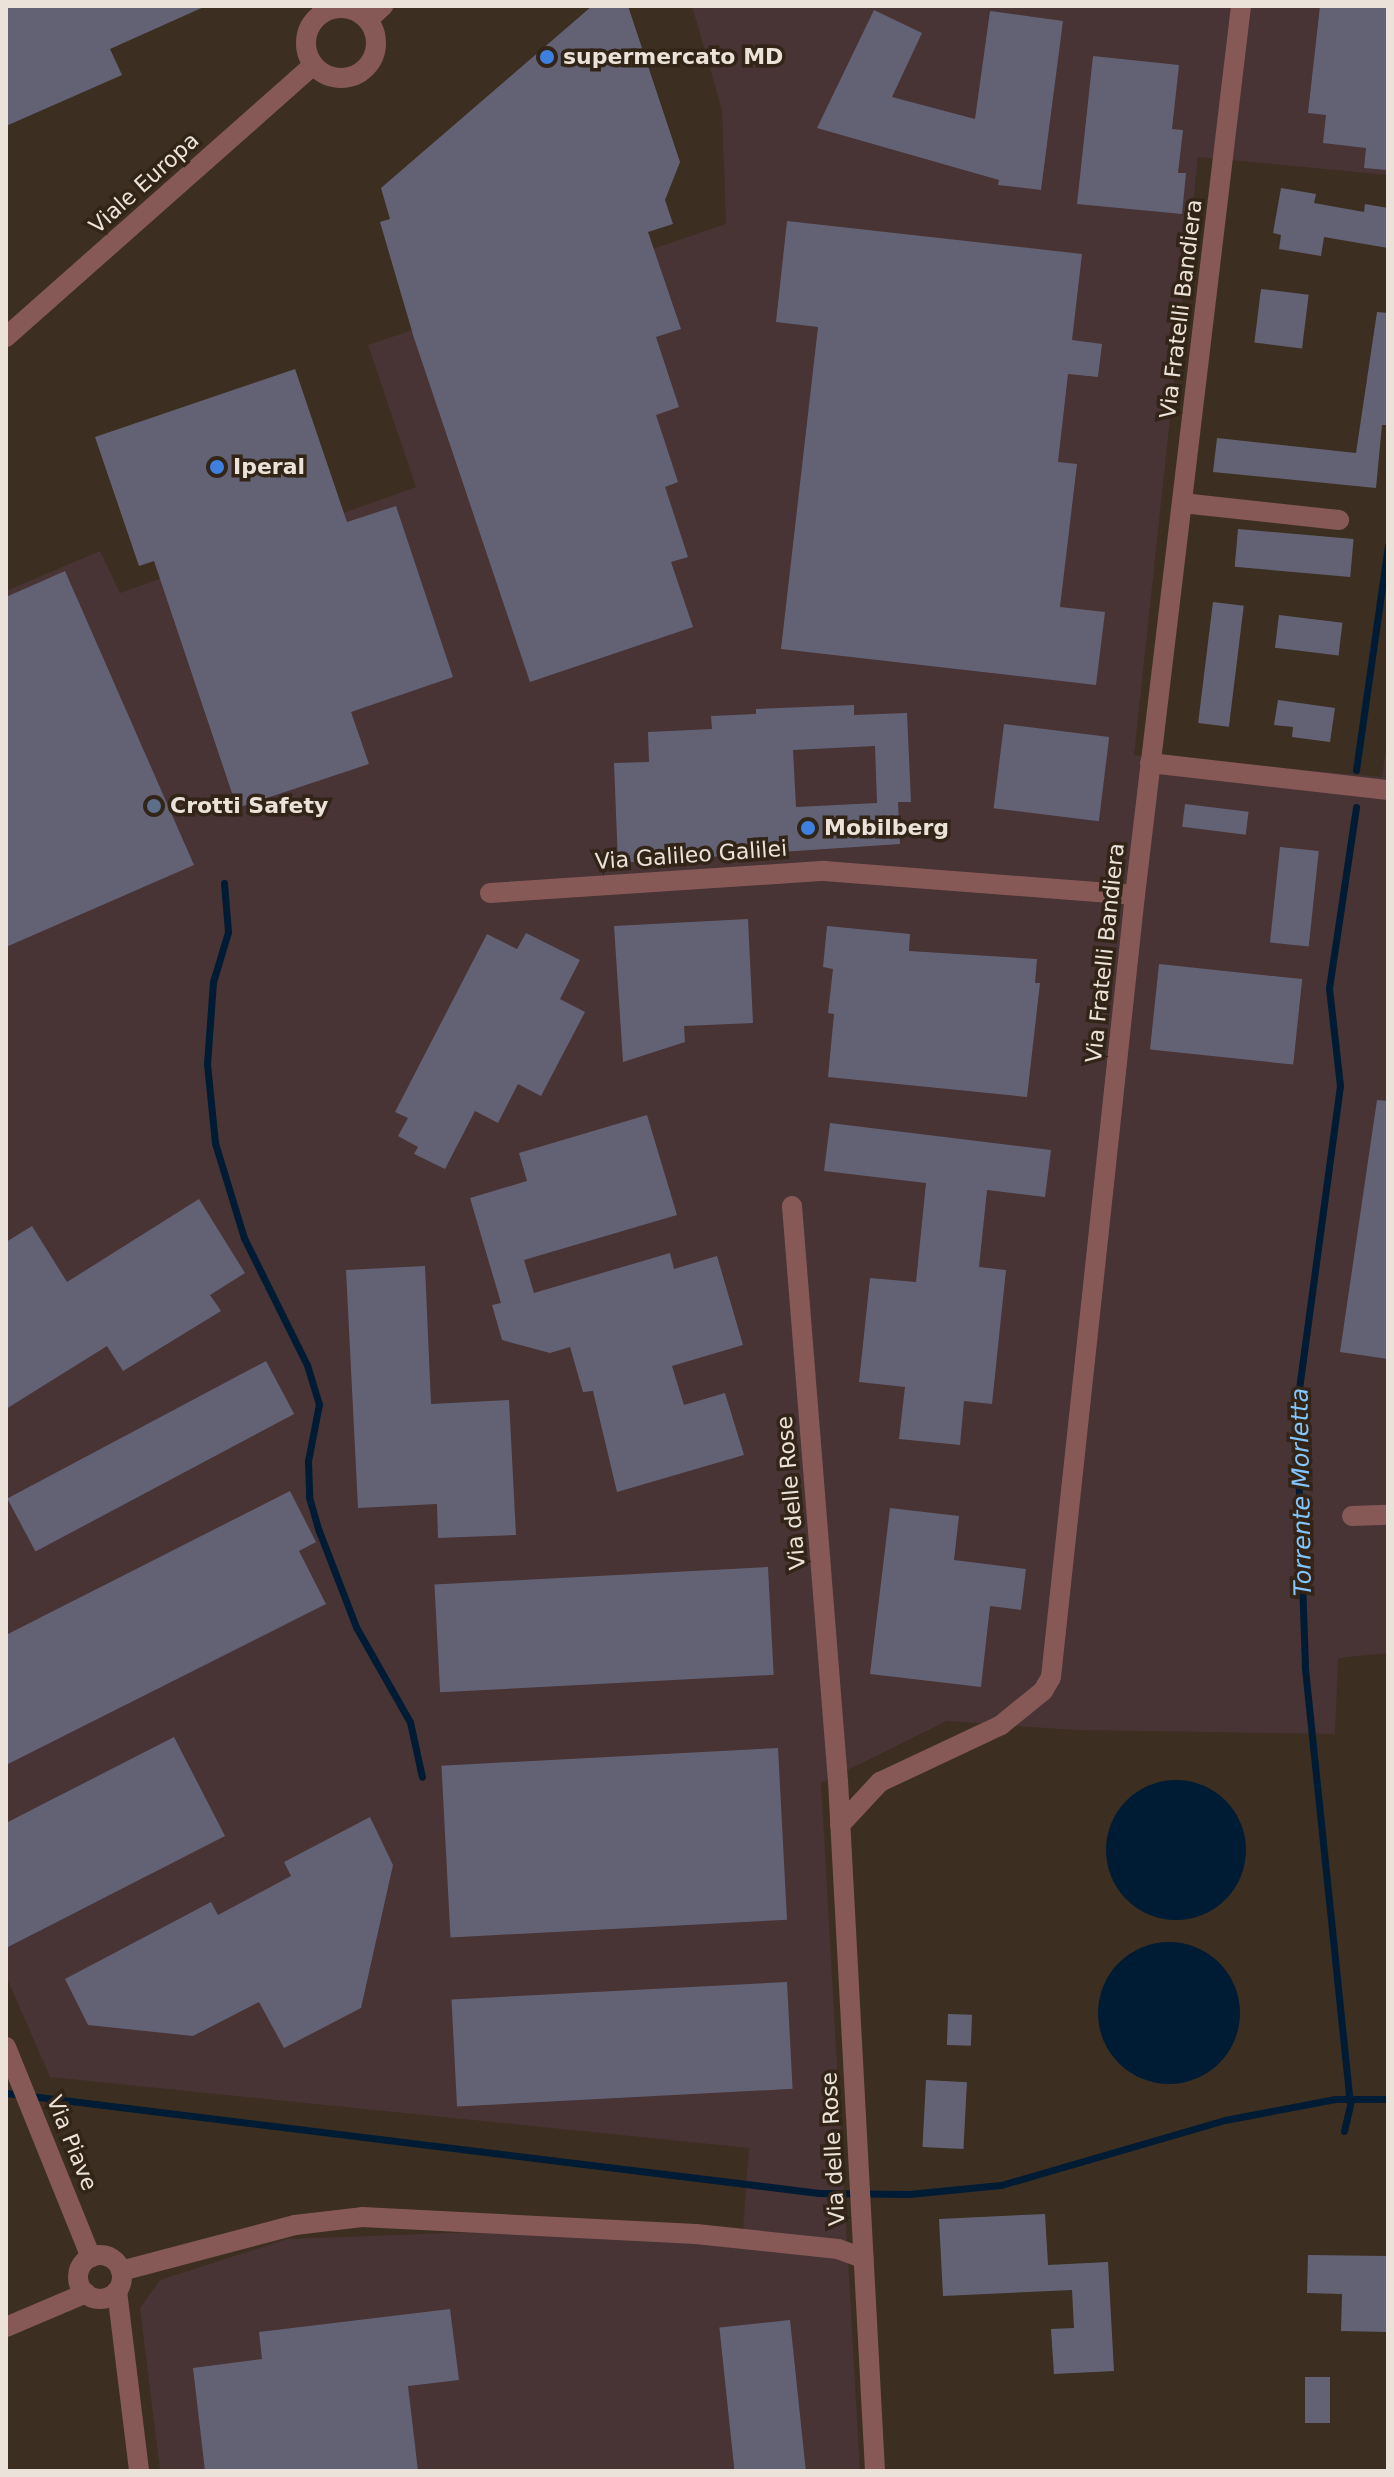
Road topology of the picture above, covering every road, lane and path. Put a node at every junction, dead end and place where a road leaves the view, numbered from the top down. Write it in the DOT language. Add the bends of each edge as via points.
graph roads {
  1 [pos="1236,7"];
  2 [pos="323,9"];
  3 [pos="375,13"];
  4 [pos="313,65"];
  5 [pos="6,337"];
  6 [pos="1182,503"];
  7 [pos="1339,520"];
  8 [pos="1150,763"];
  9 [pos="1388,790"];
  10 [pos="490,893"];
  11 [pos="1135,895"];
  12 [pos="792,1206"];
  13 [pos="1388,1515"];
  14 [pos="1352,1516"];
  15 [pos="840,1825"];
  16 [pos="6,2047"];
  17 [pos="91,2257"];
  18 [pos="863,2258"];
  19 [pos="119,2281"];
  20 [pos="86,2293"];
  21 [pos="6,2327"];
  22 [pos="139,2471"];
  23 [pos="875,2471"];
  1 -- 6 [label="street, Via Fratelli Bandiera"];
  2 -- 3 [label="street"];
  2 -- 4 [label="street" via="307,31 306,49"];
  3 -- 4 [label="street" via="375,53 361,72 341,78"];
  4 -- 5 [label="street, Viale Europa"];
  6 -- 7 [label="street"];
  6 -- 8 [label="street, Via Fratelli Bandiera"];
  8 -- 9 [label="street"];
  8 -- 11 [label="street, Via Fratelli Bandiera"];
  10 -- 11 [label="street, Via Galileo Galilei" via="824,871"];
  11 -- 15 [label="street, Via Fratelli Bandiera" via="1051,1677 1043,1691 1001,1725 912,1765 862,1800"];
  12 -- 15 [label="street, Via delle Rose"];
  13 -- 14 [label="street"];
  15 -- 18 [label="street, Via delle Rose"];
  16 -- 17 [label="street, Via Piave"];
  17 -- 19 [label="street" via="106,2256"];
  17 -- 20 [label="street" via="79,2274"];
  18 -- 19 [label="street" via="838,2249 696,2234 362,2217 295,2225"];
  18 -- 23 [label="street, Via delle Rose"];
  19 -- 20 [label="street" via="105,2298"];
  19 -- 22 [label="street"];
  20 -- 21 [label="street"];
}
